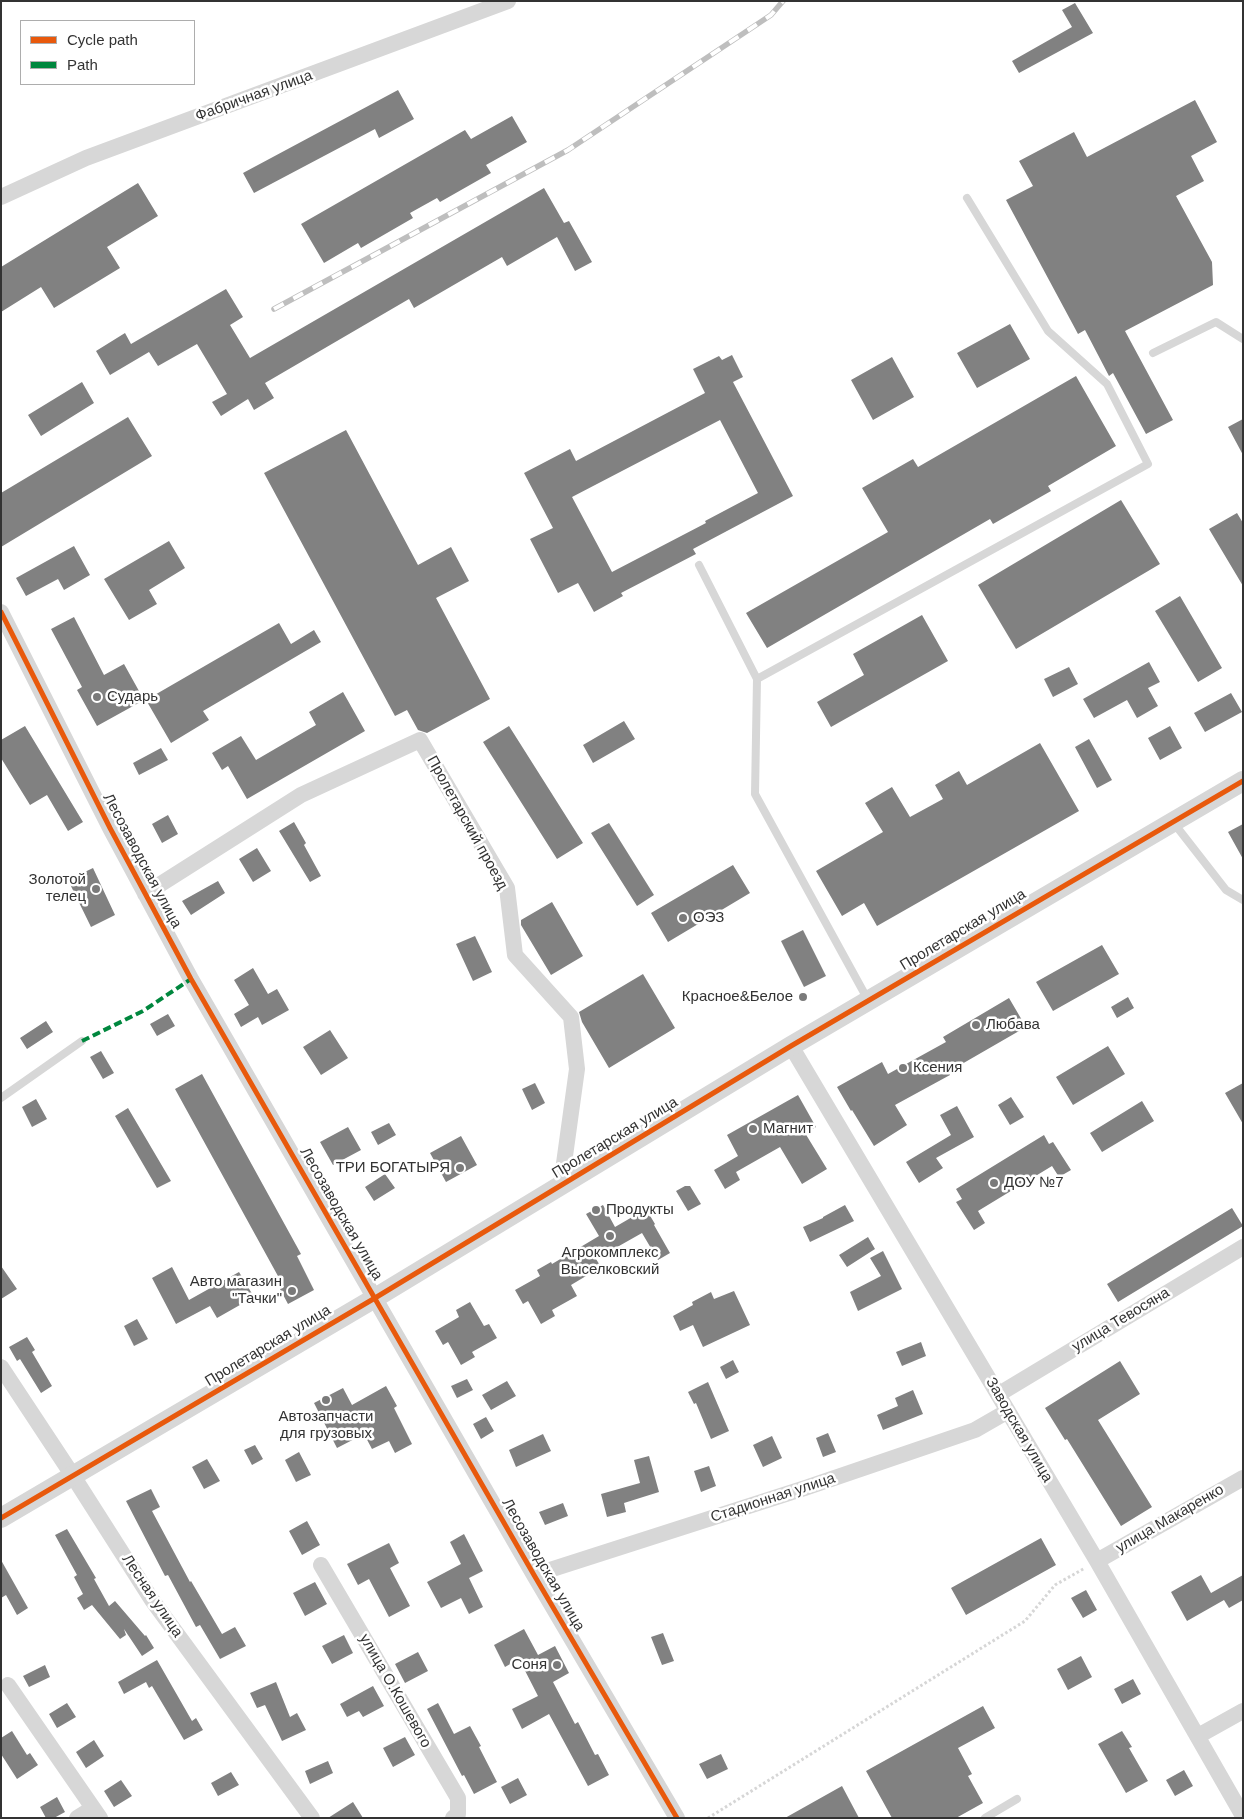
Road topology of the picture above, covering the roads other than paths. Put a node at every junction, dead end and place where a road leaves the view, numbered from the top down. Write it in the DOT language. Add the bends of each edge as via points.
graph roads {
  1 [pos="508,1"];
  2 [pos="1,197"];
  3 [pos="967,198"];
  4 [pos="1243,339"];
  5 [pos="1153,353"];
  6 [pos="699,565"];
  7 [pos="1,612"];
  8 [pos="757,679"];
  9 [pos="420,740"];
  10 [pos="1243,781"];
  11 [pos="1172,821"];
  12 [pos="145,894"];
  13 [pos="1243,900"];
  14 [pos="868,1000"];
  15 [pos="82,1041"];
  16 [pos="791,1046"];
  17 [pos="1,1098"];
  18 [pos="561,1185"];
  19 [pos="1243,1247"];
  20 [pos="375,1298"];
  21 [pos="1,1368"];
  22 [pos="999,1394"];
  23 [pos="1008,1411"];
  24 [pos="73,1476"];
  25 [pos="1243,1478"];
  26 [pos="1,1518"];
  27 [pos="1097,1561"];
  28 [pos="321,1565"];
  29 [pos="534,1575"];
  30 [pos="8,1685"];
  31 [pos="1243,1711"];
  32 [pos="1198,1736"];
  33 [pos="1017,1799"];
  34 [pos="96,1813"];
  35 [pos="1243,1816"];
  36 [pos="76,1818"];
  37 [pos="312,1818"];
  38 [pos="453,1818"];
  39 [pos="677,1818"];
  40 [pos="985,1818"];
  1 -- 2 [label="street, Фабричная улица" via="86,158"];
  3 -- 8 [label="lane" via="1048,331 1107,384 1148,464"];
  4 -- 5 [label="lane" via="1216,322"];
  6 -- 8 [label="lane"];
  7 -- 12 [label="street, Лесозаводская улица"];
  8 -- 14 [label="lane" via="755,794"];
  9 -- 12 [label="street, Лесозаводская улица" via="301,795"];
  9 -- 18 [label="street, Пролетарский проезд" via="507,888 515,955 571,1017 577,1069"];
  10 -- 11 [label="street, Пролетарская улица"];
  11 -- 13 [label="lane" via="1226,890"];
  11 -- 14 [label="street, Пролетарская улица"];
  12 -- 20 [label="street, Лесозаводская улица" via="191,980"];
  14 -- 16 [label="street, Пролетарская улица"];
  15 -- 17 [label="lane"];
  16 -- 18 [label="street, Пролетарская улица"];
  16 -- 22 [label="street, Заводская улица"];
  18 -- 20 [label="street, Пролетарская улица"];
  19 -- 22 [label="street, улица Тевосяна"];
  20 -- 24 [label="street, Пролетарская улица"];
  20 -- 29 [label="street, Лесозаводская улица"];
  21 -- 24 [label="street, Лесная улица"];
  22 -- 23 [label="street, Заводская улица"];
  23 -- 27 [label="street, Заводская улица"];
  23 -- 29 [label="street, Стадионная улица" via="975,1430"];
  24 -- 26 [label="street, Пролетарская улица"];
  24 -- 37 [label="street, Лесная улица" via="152,1600"];
  25 -- 27 [label="street, улица Макаренко"];
  27 -- 32 [label="street, Заводская улица"];
  28 -- 38 [label="street, улица О.Кошевого" via="458,1798 458,1814"];
  29 -- 39 [label="street, Лесозаводская улица"];
  30 -- 34 [label="street"];
  31 -- 32 [label="street"];
  32 -- 35 [label="street, Заводская улица"];
  33 -- 40 [label="lane"];
  34 -- 36 [label="street"];
}
